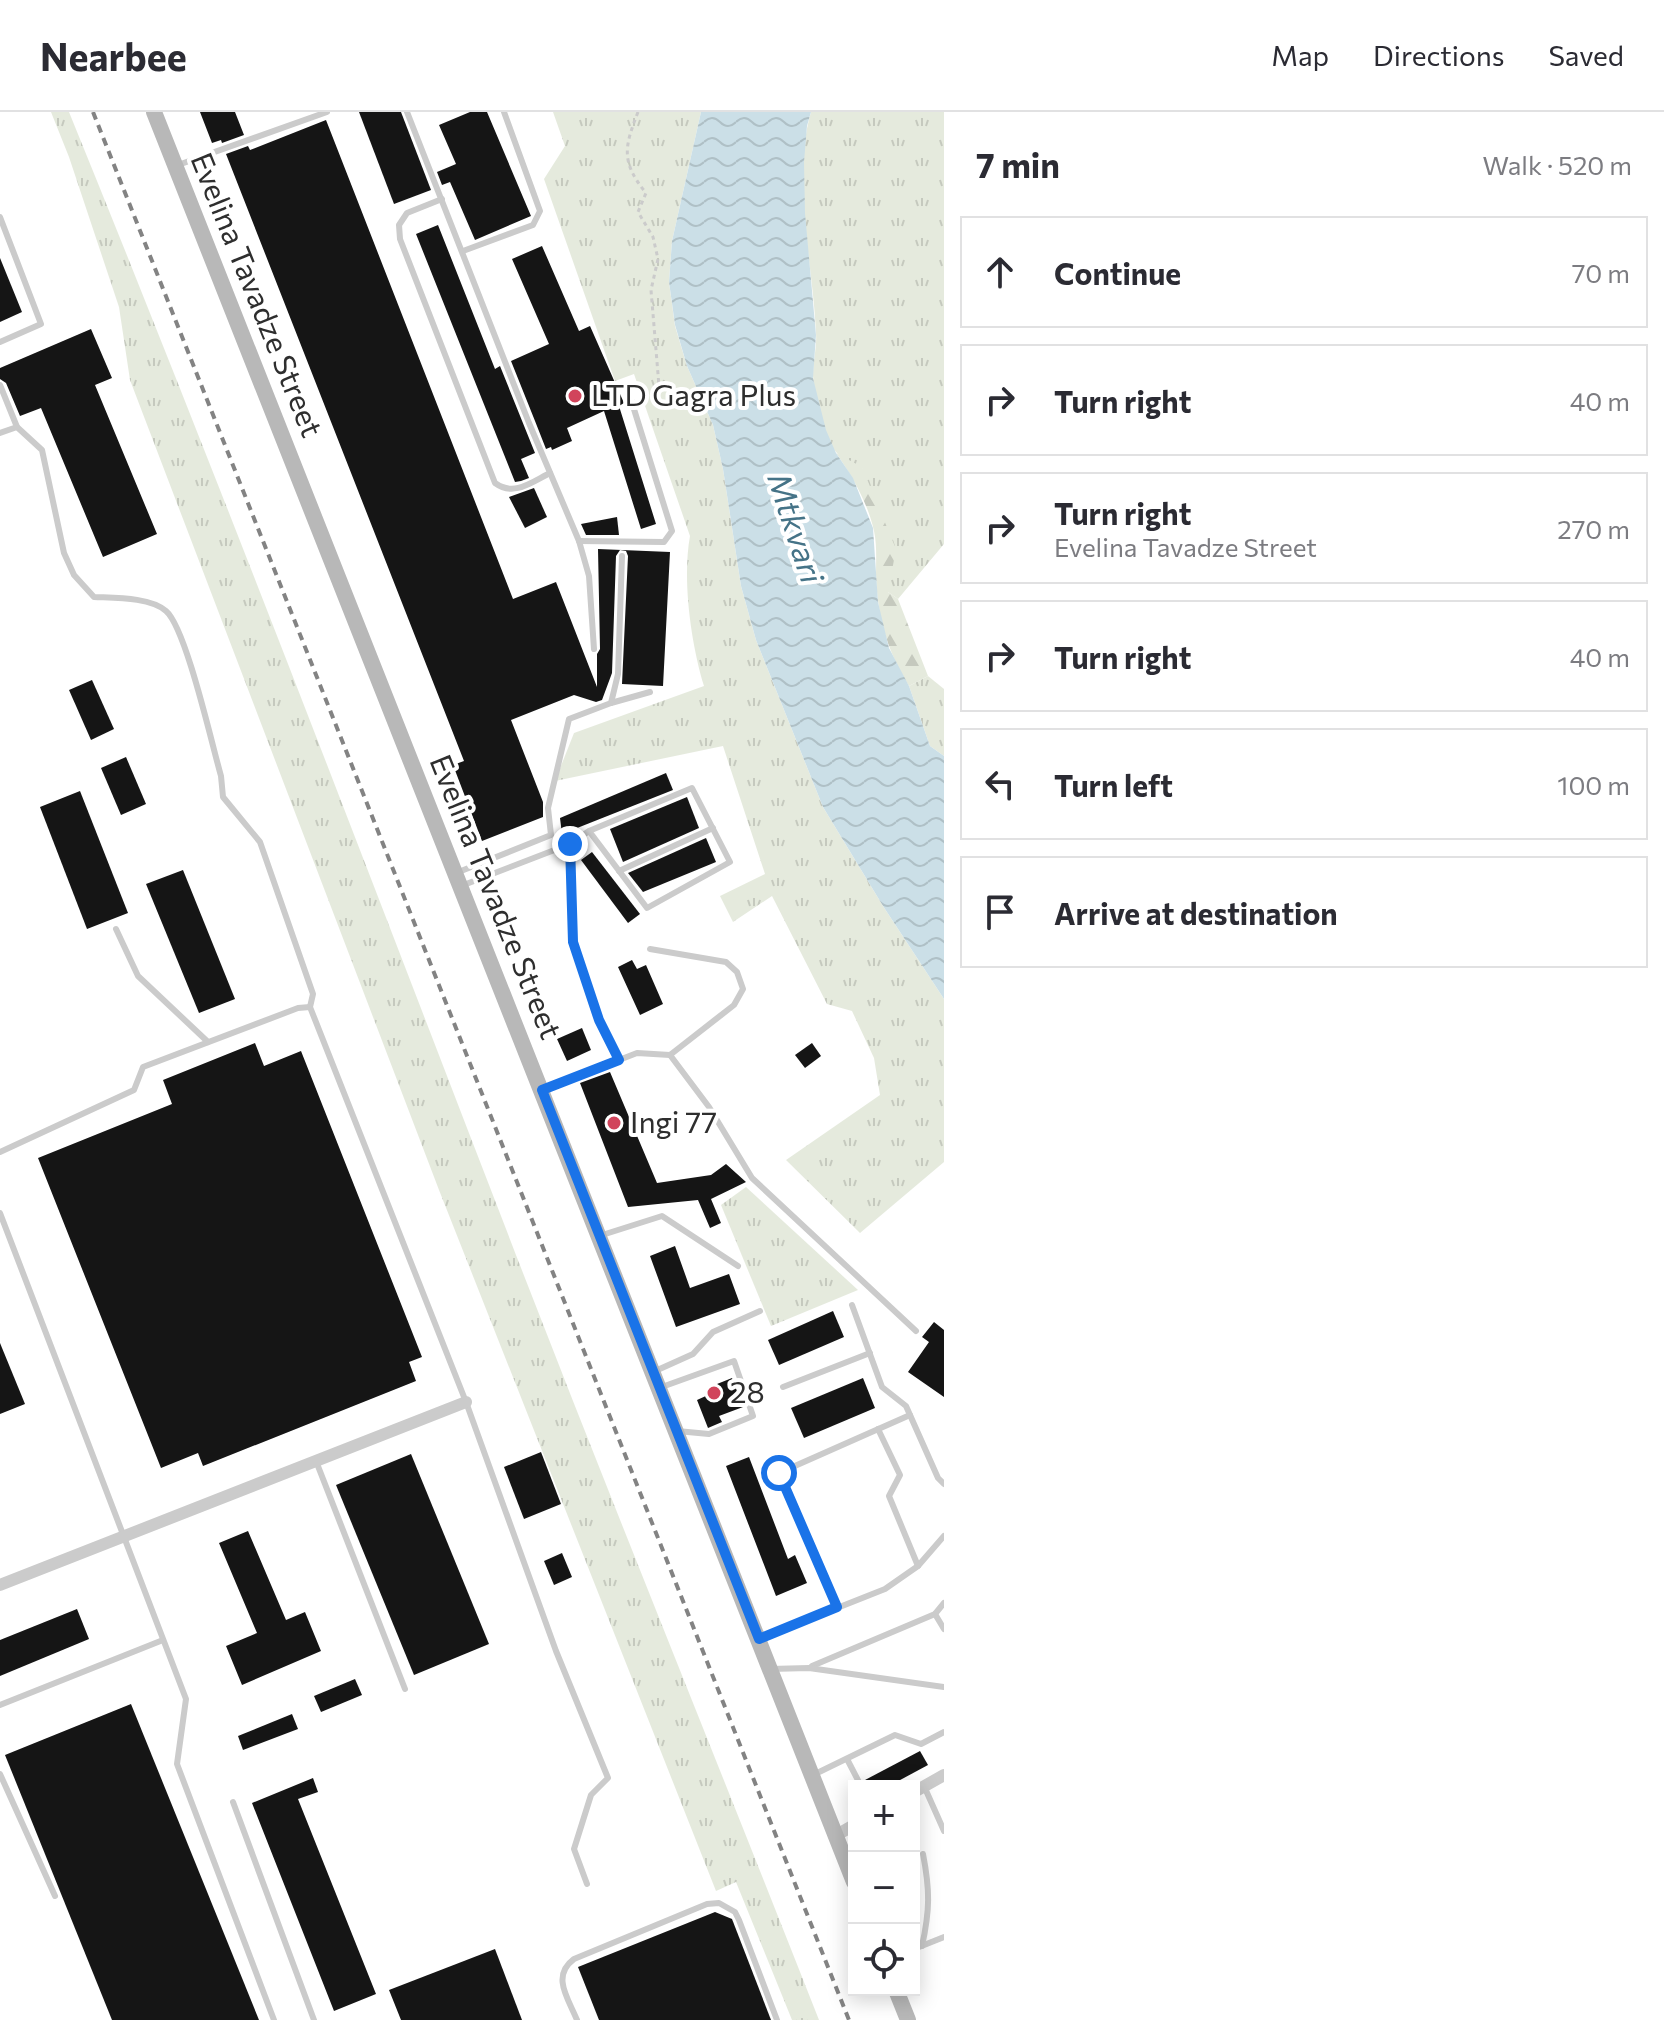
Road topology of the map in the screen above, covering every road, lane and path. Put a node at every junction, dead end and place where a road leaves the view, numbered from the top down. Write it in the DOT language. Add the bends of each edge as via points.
graph roads {
  1 [pos="154,112"];
  2 [pos="327,112"];
  3 [pos="407,112"];
  4 [pos="504,112"];
  5 [pos="638,112"];
  6 [pos="175,166"];
  7 [pos="442,199"];
  8 [pos="0,217"];
  9 [pos="463,251"];
  10 [pos="0,342"];
  11 [pos="0,385"];
  12 [pos="659,386"];
  13 [pos="628,390"];
  14 [pos="17,427"];
  15 [pos="0,433"];
  16 [pos="550,473"];
  17 [pos="579,541"];
  18 [pos="622,556"];
  19 [pos="594,649"];
  20 [pos="650,692"];
  21 [pos="611,703"];
  22 [pos="713,828"];
  23 [pos="589,831"];
  24 [pos="570,844"];
  25 [pos="619,871"];
  26 [pos="458,879"];
  27 [pos="116,929"];
  28 [pos="650,949"];
  29 [pos="310,1007"];
  30 [pos="208,1042"];
  31 [pos="670,1055"];
  32 [pos="619,1060"];
  33 [pos="542,1090"];
  34 [pos="0,1152"];
  35 [pos="0,1213"];
  36 [pos="599,1236"];
  37 [pos="738,1266"];
  38 [pos="852,1305"];
  39 [pos="760,1311"];
  40 [pos="916,1331"];
  41 [pos="870,1353"];
  42 [pos="653,1372"];
  43 [pos="783,1387"];
  44 [pos="659,1388"];
  45 [pos="466,1402"];
  46 [pos="910,1415"];
  47 [pos="878,1429"];
  48 [pos="677,1431"];
  49 [pos="316,1461"];
  50 [pos="944,1484"];
  51 [pos="944,1536"];
  52 [pos="124,1537"];
  53 [pos="918,1566"];
  54 [pos="0,1585"];
  55 [pos="944,1603"];
  56 [pos="837,1607"];
  57 [pos="935,1614"];
  58 [pos="944,1629"];
  59 [pos="759,1639"];
  60 [pos="163,1640"];
  61 [pos="809,1668"];
  62 [pos="770,1669"];
  63 [pos="944,1687"];
  64 [pos="405,1689"];
  65 [pos="0,1705"];
  66 [pos="944,1732"];
  67 [pos="847,1759"];
  68 [pos="0,1774"];
  69 [pos="944,1775"];
  70 [pos="812,1776"];
  71 [pos="858,1780"];
  72 [pos="920,1788"];
  73 [pos="920,1791"];
  74 [pos="233,1802"];
  75 [pos="944,1831"];
  76 [pos="844,1845"];
  77 [pos="923,1854"];
  78 [pos="587,1884"];
  79 [pos="55,1896"];
  80 [pos="944,1937"];
  81 [pos="920,1942"];
  82 [pos="920,1947"];
  83 [pos="898,1996"];
  84 [pos="274,2020"];
  85 [pos="314,2020"];
  86 [pos="577,2020"];
  87 [pos="777,2020"];
  88 [pos="908,2020"];
  1 -- 6 [label="main road, Evelina Tavadze Street"];
  2 -- 6 [label="lane"];
  3 -- 7 [label="lane"];
  4 -- 9 [label="lane" via="540,211 533,225"];
  5 -- 12 [label="path" via="625,156 646,193 638,212 653,237 658,259 651,290"];
  6 -- 26 [label="main road, Evelina Tavadze Street"];
  7 -- 9 [label="lane"];
  7 -- 16 [label="lane" via="407,213 399,225 400,239 495,483 515,490"];
  8 -- 10 [label="lane" via="41,324"];
  9 -- 16 [label="lane"];
  11 -- 14 [label="lane"];
  13 -- 17 [label="lane" via="672,531 664,542"];
  14 -- 15 [label="lane"];
  14 -- 29 [label="lane" via="42,450 64,553 74,575 94,597 135,598 166,611 182,638 223,797 260,842 313,994"];
  16 -- 17 [label="lane"];
  17 -- 19 [label="lane" via="589,576"];
  18 -- 21 [label="lane" via="618,674"];
  20 -- 21 [label="lane"];
  21 -- 26 [label="lane" via="569,719 548,808 551,835"];
  22 -- 23 [label="lane" via="692,788"];
  22 -- 25 [label="lane"];
  22 -- 25 [label="lane" via="730,862 647,908"];
  23 -- 24 [label="lane"];
  23 -- 25 [label="lane"];
  24 -- 26 [label="lane"];
  24 -- 32 [label="lane" via="573,942 599,1020"];
  26 -- 33 [label="main road, Evelina Tavadze Street"];
  27 -- 30 [label="lane" via="138,976"];
  28 -- 31 [label="lane" via="726,962 743,989 734,1005"];
  29 -- 30 [label="lane"];
  29 -- 45 [label="lane"];
  30 -- 34 [label="lane" via="143,1067 134,1090"];
  31 -- 32 [label="lane" via="637,1053"];
  31 -- 40 [label="lane" via="752,1178"];
  32 -- 33 [label="lane"];
  33 -- 36 [label="main road, Evelina Tavadze Street"];
  35 -- 52 [label="lane"];
  36 -- 37 [label="lane" via="662,1216"];
  36 -- 42 [label="main road, Evelina Tavadze Street"];
  38 -- 41 [label="lane"];
  39 -- 42 [label="lane" via="713,1332 693,1354"];
  41 -- 43 [label="lane"];
  41 -- 46 [label="lane" via="882,1387"];
  42 -- 44 [label="main road, Evelina Tavadze Street"];
  44 -- 48 [label="main road, Evelina Tavadze Street"];
  44 -- 48 [label="lane" via="734,1361 753,1416 709,1434"];
  45 -- 49 [label="street"];
  45 -- 78 [label="lane" via="608,1778 591,1795 574,1849"];
  46 -- 47 [label="lane"];
  46 -- 50 [label="lane"];
  47 -- 53 [label="lane" via="900,1475 889,1496"];
  47 -- 56 [label="lane" via="779,1473"];
  48 -- 59 [label="main road, Evelina Tavadze Street"];
  49 -- 52 [label="street"];
  49 -- 64 [label="lane"];
  51 -- 53 [label="lane"];
  52 -- 54 [label="street"];
  52 -- 60 [label="lane"];
  53 -- 56 [label="lane" via="885,1589"];
  55 -- 57 [label="lane"];
  56 -- 59 [label="lane"];
  57 -- 58 [label="lane"];
  57 -- 61 [label="lane"];
  59 -- 62 [label="main road, Evelina Tavadze Street"];
  60 -- 65 [label="lane"];
  60 -- 84 [label="lane" via="186,1699 177,1764"];
  61 -- 62 [label="lane"];
  61 -- 63 [label="lane"];
  62 -- 70 [label="main road, Evelina Tavadze Street"];
  66 -- 67 [label="lane" via="921,1744 895,1735"];
  67 -- 70 [label="lane"];
  67 -- 71 [label="lane"];
  68 -- 79 [label="lane"];
  69 -- 72 [label="street"];
  70 -- 76 [label="main road, Evelina Tavadze Street"];
  73 -- 75 [label="lane"];
  74 -- 85 [label="lane"];
  77 -- 81 [label="lane" via="930,1888"];
  80 -- 82 [label="lane"];
  83 -- 88 [label="main road"];
  86 -- 87 [label="lane" via="561,1983 566,1965 719,1903 739,1920"];
}
